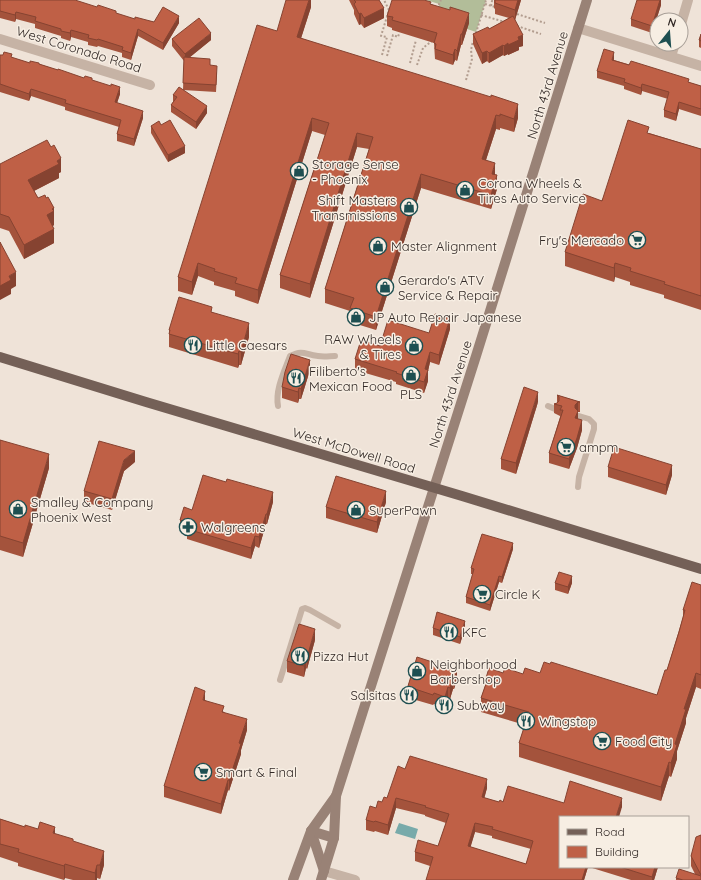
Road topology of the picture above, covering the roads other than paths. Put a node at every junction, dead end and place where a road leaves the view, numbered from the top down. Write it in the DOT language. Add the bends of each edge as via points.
graph roads {
  1 [pos="587,0"];
  2 [pos="688,0"];
  3 [pos="684,12"];
  4 [pos="578,28"];
  5 [pos="0,39"];
  6 [pos="672,52"];
  7 [pos="671,56"];
  8 [pos="701,66"];
  9 [pos="150,84"];
  10 [pos="0,356"];
  11 [pos="335,356"];
  12 [pos="278,406"];
  13 [pos="548,406"];
  14 [pos="555,409"];
  15 [pos="579,416"];
  16 [pos="578,487"];
  17 [pos="434,488"];
  18 [pos="701,569"];
  19 [pos="338,626"];
  20 [pos="280,680"];
  21 [pos="336,796"];
  22 [pos="311,831"];
  23 [pos="334,838"];
  24 [pos="323,875"];
  25 [pos="293,880"];
  26 [pos="355,880"];
  1 -- 4 [label="main road, North 43rd Avenue"];
  2 -- 3 [label="street"];
  4 -- 7 [label="street"];
  4 -- 17 [label="main road, North 43rd Avenue"];
  5 -- 9 [label="street, West Coronado Road"];
  6 -- 7 [label="street"];
  7 -- 8 [label="street"];
  10 -- 17 [label="main road, West McDowell Road"];
  11 -- 12 [label="lane" via="298,352 290,356 276,398"];
  13 -- 14 [label="lane"];
  15 -- 16 [label="lane" via="589,419 594,424 594,429"];
  17 -- 18 [label="main road, West McDowell Road"];
  17 -- 21 [label="main road, North 43rd Avenue"];
  19 -- 20 [label="lane" via="310,610 302,609"];
  21 -- 22 [label="main road, North 43rd Avenue"];
  21 -- 23 [label="main road, North 43rd Avenue"];
  22 -- 23 [label="main road"];
  22 -- 24 [label="main road"];
  22 -- 25 [label="main road, North 43rd Avenue"];
  23 -- 24 [label="main road, North 43rd Avenue"];
  24 -- 26 [label="street"];
}
